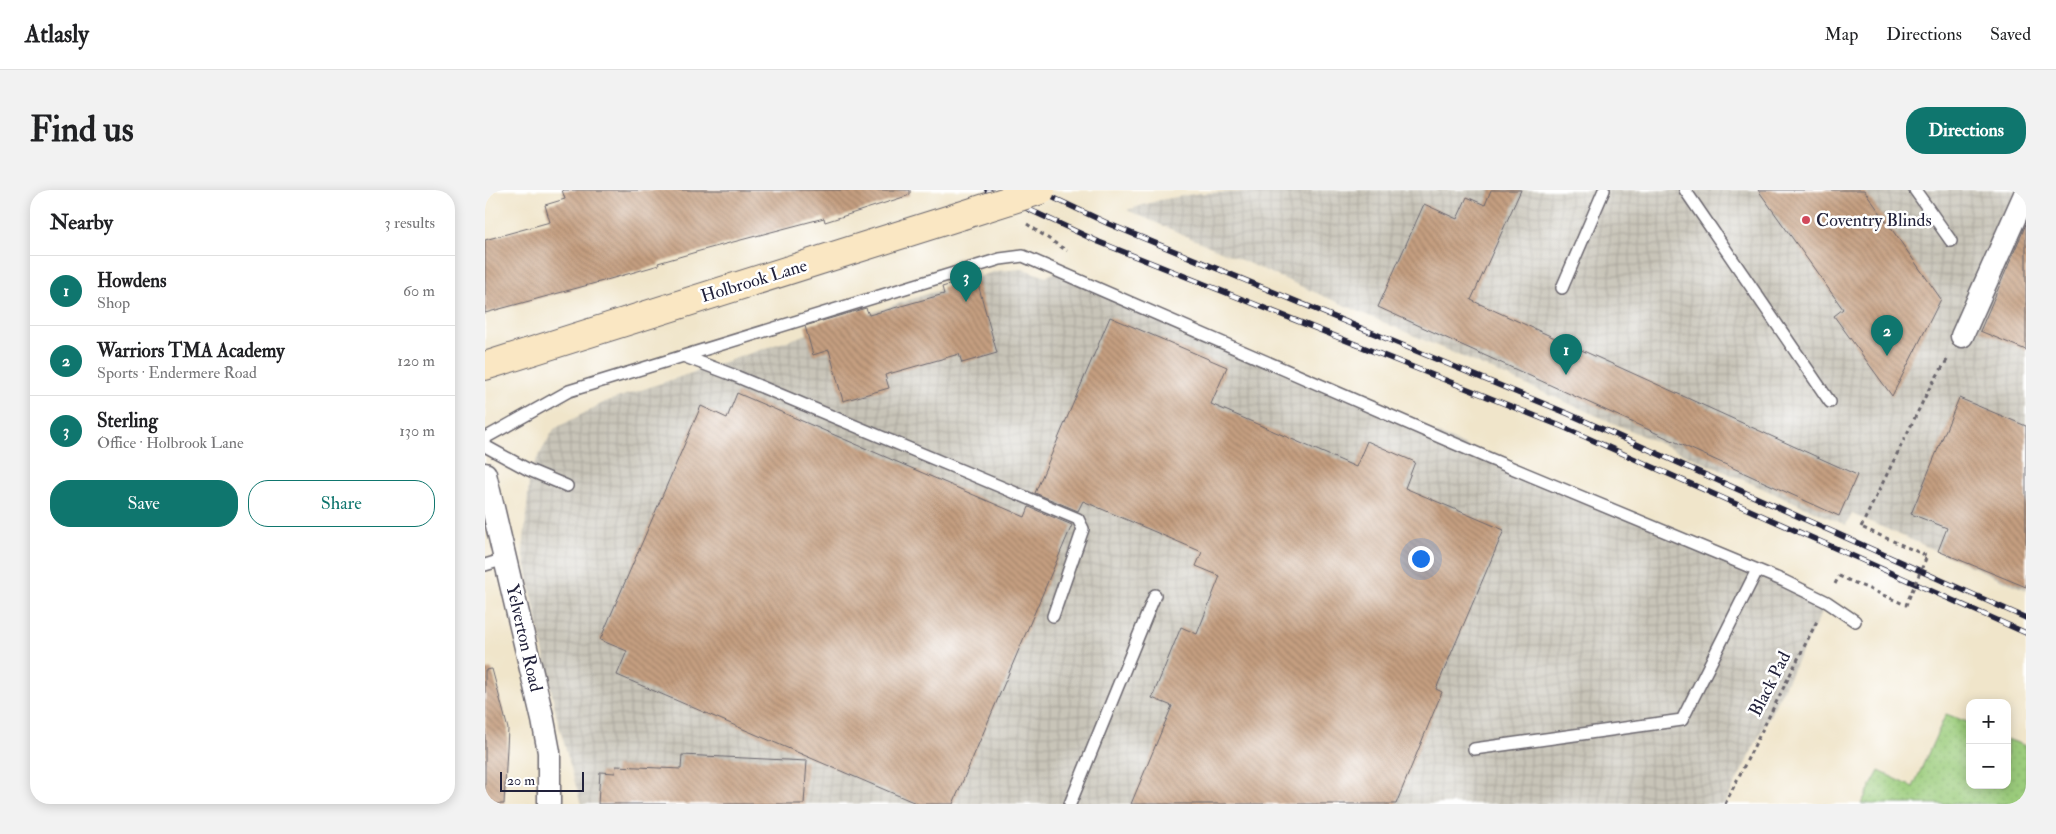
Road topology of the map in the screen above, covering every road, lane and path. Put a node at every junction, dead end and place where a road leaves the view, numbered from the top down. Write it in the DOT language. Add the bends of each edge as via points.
graph roads {
  1 [pos="1604,190"];
  2 [pos="1685,190"];
  3 [pos="1915,190"];
  4 [pos="2026,192"];
  5 [pos="1029,202"];
  6 [pos="1951,241"];
  7 [pos="1068,252"];
  8 [pos="1562,288"];
  9 [pos="1962,336"];
  10 [pos="683,356"];
  11 [pos="485,366"];
  12 [pos="1829,402"];
  13 [pos="485,438"];
  14 [pos="485,446"];
  15 [pos="485,474"];
  16 [pos="567,486"];
  17 [pos="495,562"];
  18 [pos="1757,570"];
  19 [pos="1155,596"];
  20 [pos="1827,602"];
  21 [pos="1053,616"];
  22 [pos="1855,621"];
  23 [pos="1474,749"];
  24 [pos="549,804"];
  25 [pos="1070,804"];
  26 [pos="1725,804"];
  1 -- 8 [label="lane"];
  2 -- 12 [label="lane"];
  3 -- 6 [label="lane"];
  4 -- 9 [label="street"];
  5 -- 7 [label="path"];
  5 -- 11 [label="main road, Holbrook Lane, bridge" via="960,216"];
  9 -- 20 [label="path, Black Pad, bridge" via="1930,387 1861,527 1927,556 1906,605 1839,576"];
  10 -- 13 [label="lane" via="569,392"];
  10 -- 18 [label="lane" via="991,262 1023,256 1488,458"];
  10 -- 21 [label="lane" via="1078,519 1083,529"];
  14 -- 16 [label="lane"];
  15 -- 17 [label="street, Yelverton Road"];
  17 -- 24 [label="street, Yelverton Road" via="543,720 549,752"];
  18 -- 20 [label="lane"];
  18 -- 23 [label="lane" via="1682,720"];
  19 -- 25 [label="lane"];
  20 -- 22 [label="lane"];
  20 -- 26 [label="path, Black Pad"];
}
